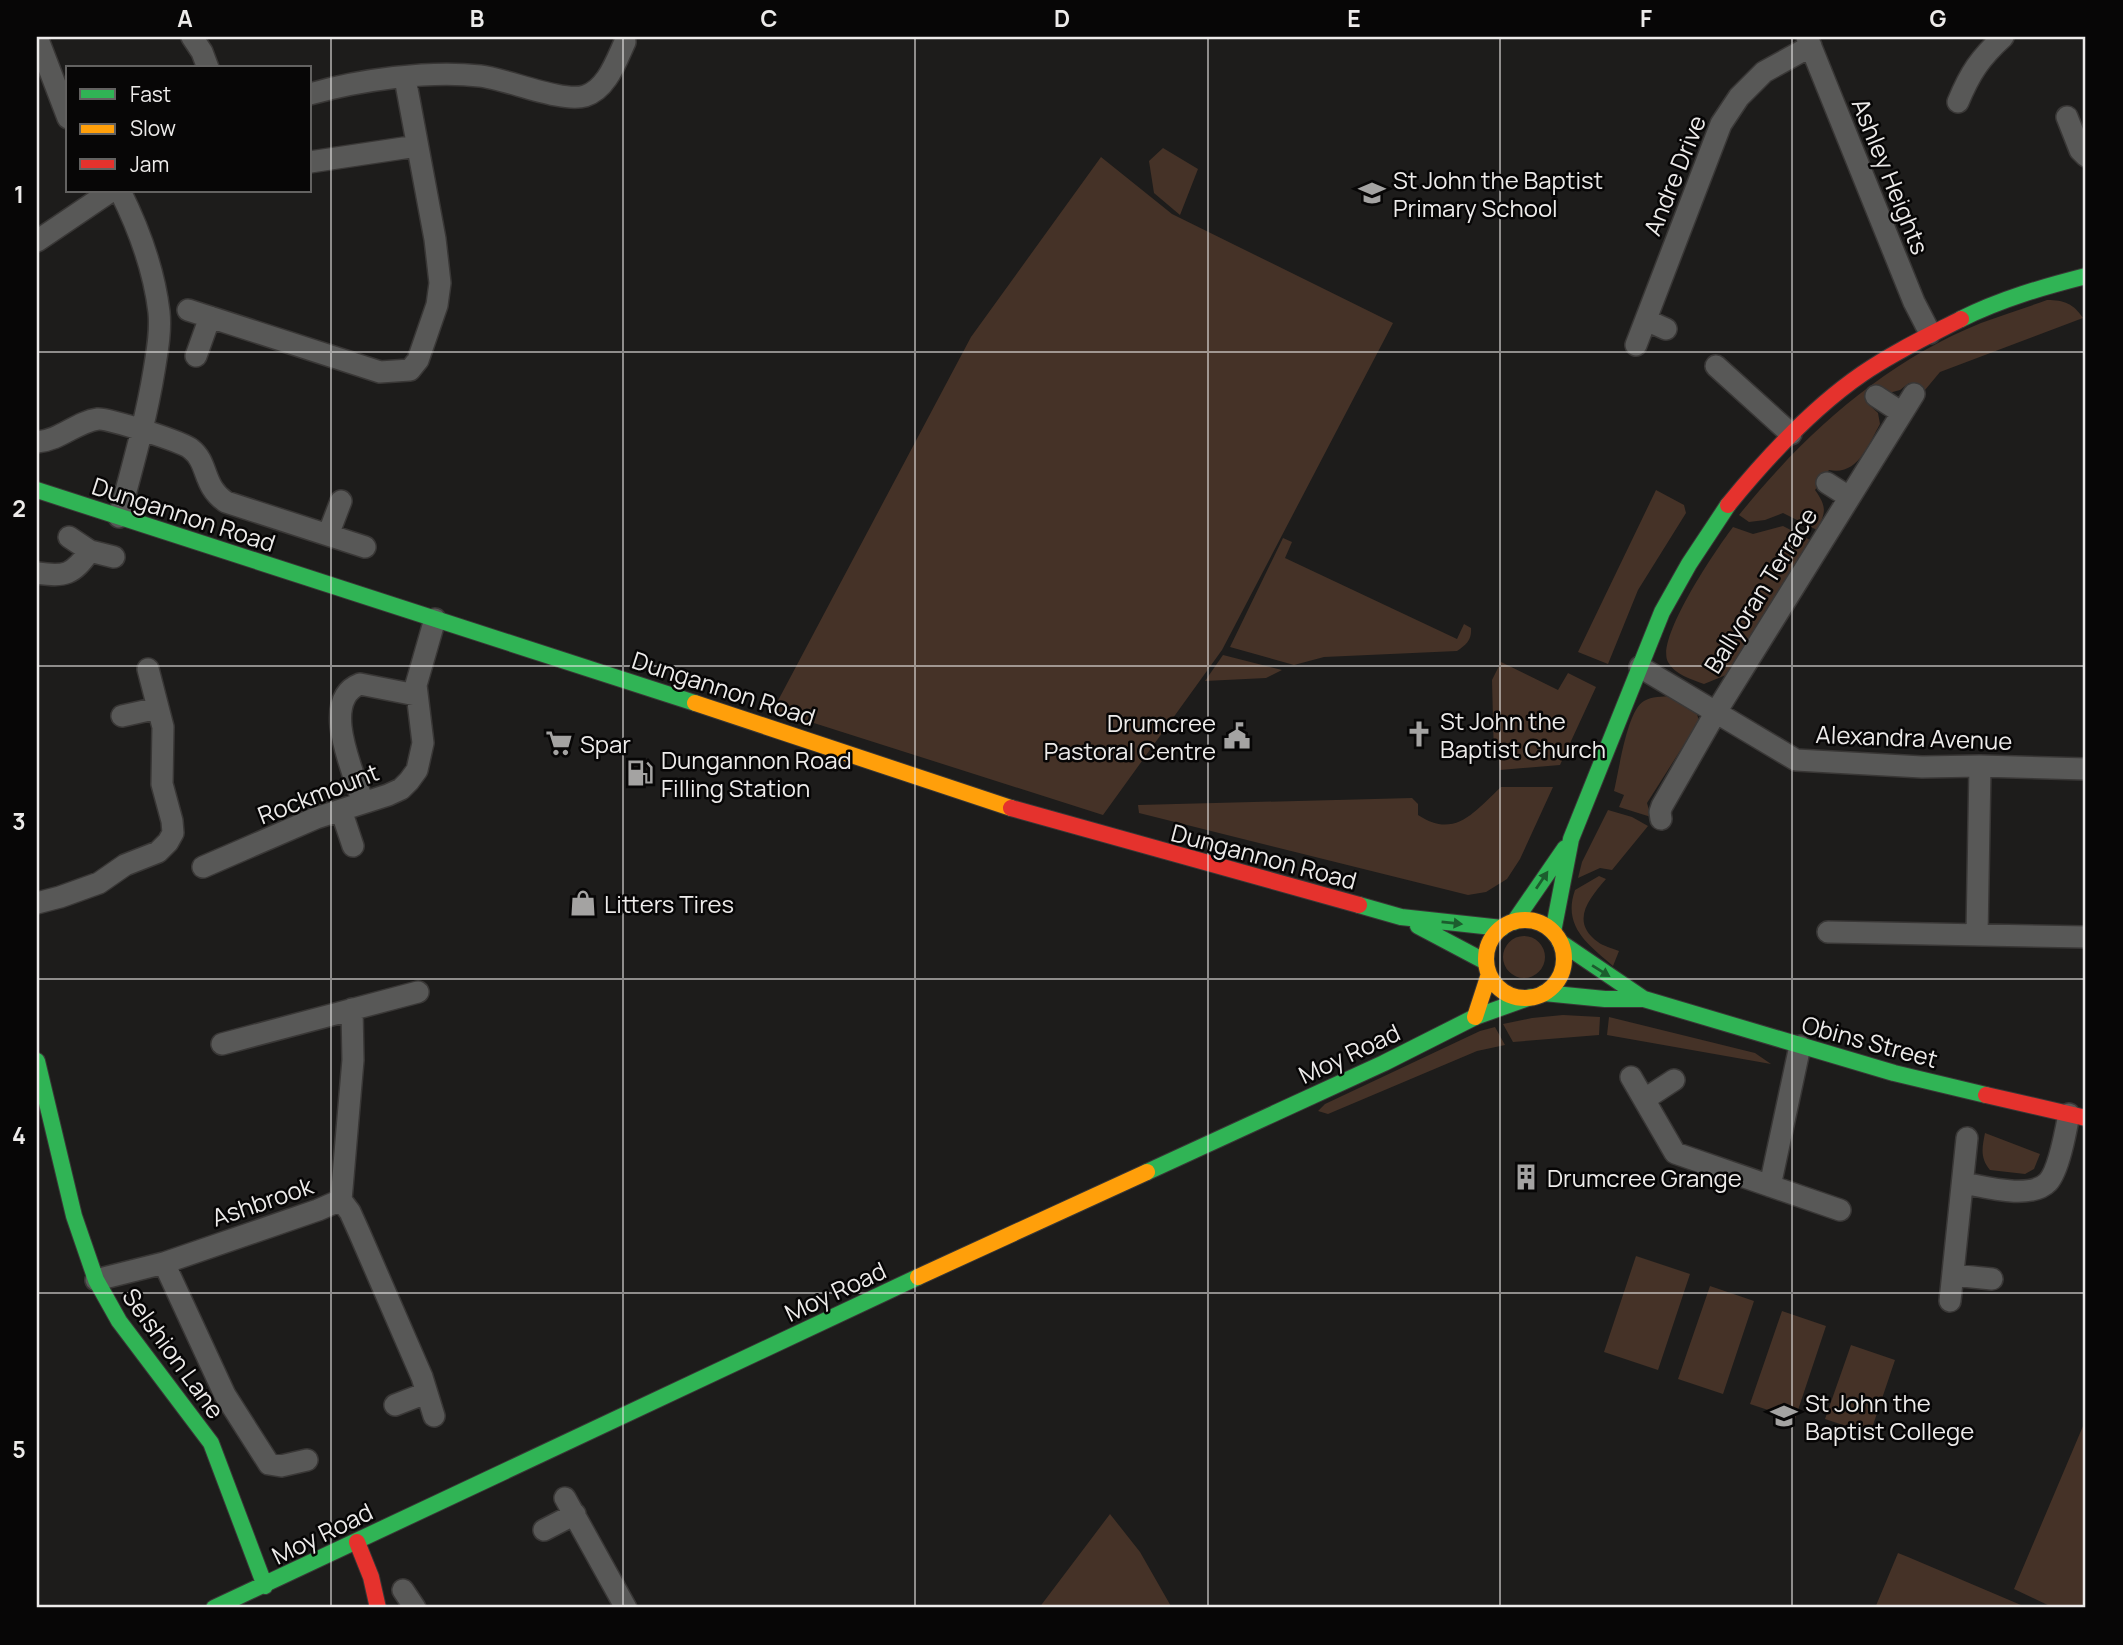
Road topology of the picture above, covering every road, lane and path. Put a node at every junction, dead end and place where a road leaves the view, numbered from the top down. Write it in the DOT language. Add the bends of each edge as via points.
graph roads {
  1 [pos="37,37"];
  2 [pos="192,37"];
  3 [pos="2003,37"];
  4 [pos="1809,41"];
  5 [pos="625,42"];
  6 [pos="207,66"];
  7 [pos="405,78"];
  8 [pos="312,93"];
  9 [pos="1958,102"];
  10 [pos="66,113"];
  11 [pos="2067,117"];
  12 [pos="417,146"];
  13 [pos="2086,156"];
  14 [pos="312,162"];
  15 [pos="110,192"];
  16 [pos="121,192"];
  17 [pos="37,241"];
  18 [pos="2086,276"];
  19 [pos="188,310"];
  20 [pos="210,317"];
  21 [pos="1646,320"];
  22 [pos="1666,329"];
  23 [pos="1930,333"];
  24 [pos="1636,345"];
  25 [pos="196,356"];
  26 [pos="1716,366"];
  27 [pos="1914,394"];
  28 [pos="1875,396"];
  29 [pos="1902,413"];
  30 [pos="142,432"];
  31 [pos="1791,434"];
  32 [pos="37,442"];
  33 [pos="1827,483"];
  34 [pos="37,490"];
  35 [pos="1849,497"];
  36 [pos="341,501"];
  37 [pos="119,517"];
  38 [pos="328,536"];
  39 [pos="69,537"];
  40 [pos="365,547"];
  41 [pos="90,551"];
  42 [pos="114,557"];
  43 [pos="37,573"];
  44 [pos="435,619"];
  45 [pos="1640,667"];
  46 [pos="148,669"];
  47 [pos="416,695"];
  48 [pos="158,708"];
  49 [pos="1716,712"];
  50 [pos="122,716"];
  51 [pos="1980,766"];
  52 [pos="2086,769"];
  53 [pos="363,803"];
  54 [pos="341,810"];
  55 [pos="1661,819"];
  56 [pos="1571,839"];
  57 [pos="353,846"];
  58 [pos="203,867"];
  59 [pos="37,903"];
  60 [pos="1401,917"];
  61 [pos="1508,925"];
  62 [pos="1828,932"];
  63 [pos="1977,935"];
  64 [pos="1557,937"];
  65 [pos="2086,937"];
  66 [pos="1488,968"];
  67 [pos="418,992"];
  68 [pos="1538,995"];
  69 [pos="1644,999"];
  70 [pos="352,1009"];
  71 [pos="1475,1017"];
  72 [pos="222,1044"];
  73 [pos="1800,1046"];
  74 [pos="37,1062"];
  75 [pos="1631,1077"];
  76 [pos="1674,1080"];
  77 [pos="1645,1099"];
  78 [pos="2078,1116"];
  79 [pos="1967,1138"];
  80 [pos="1963,1183"];
  81 [pos="1770,1186"];
  82 [pos="341,1200"];
  83 [pos="1840,1210"];
  84 [pos="164,1263"];
  85 [pos="1953,1275"];
  86 [pos="1992,1279"];
  87 [pos="96,1280"];
  88 [pos="1950,1301"];
  89 [pos="426,1392"];
  90 [pos="395,1405"];
  91 [pos="434,1416"];
  92 [pos="307,1460"];
  93 [pos="270,1464"];
  94 [pos="288,1482"];
  95 [pos="544,1530"];
  96 [pos="357,1542"];
  97 [pos="265,1586"];
  98 [pos="214,1608"];
  99 [pos="378,1608"];
  100 [pos="625,1608"];
  1 -- 10 [label="street"];
  2 -- 6 [label="street"];
  3 -- 9 [label="street" via="1980,58"];
  4 -- 21 [label="street, Andre Drive" via="1764,72 1721,124"];
  4 -- 23 [label="street, Ashley Heights" via="1913,302"];
  5 -- 7 [label="street" via="612,71 593,93 581,97 483,76 449,73"];
  7 -- 8 [label="street"];
  7 -- 12 [label="street"];
  11 -- 13 [label="street"];
  12 -- 14 [label="street"];
  12 -- 20 [label="street" via="440,283 437,305 418,360 410,370 380,372"];
  15 -- 17 [label="street"];
  16 -- 30 [label="street" via="138,226 159,314 159,340"];
  18 -- 23 [label="main road" via="1987,306"];
  19 -- 20 [label="street"];
  20 -- 25 [label="street"];
  21 -- 22 [label="street"];
  21 -- 24 [label="street, Andre Drive"];
  23 -- 31 [label="main road" via="1862,374"];
  26 -- 31 [label="street"];
  27 -- 29 [label="street, Ballyoran Terrace"];
  28 -- 29 [label="street"];
  29 -- 35 [label="street, Ballyoran Terrace"];
  30 -- 32 [label="street" via="99,419"];
  30 -- 37 [label="street"];
  30 -- 38 [label="street" via="193,450 215,494 226,502"];
  31 -- 45 [label="main road" via="1754,473 1703,542 1662,612"];
  33 -- 35 [label="street"];
  34 -- 37 [label="main road, Dungannon Road"];
  35 -- 49 [label="street, Ballyoran Terrace"];
  36 -- 38 [label="street"];
  37 -- 44 [label="main road, Dungannon Road"];
  38 -- 40 [label="street"];
  39 -- 41 [label="street"];
  41 -- 42 [label="street"];
  41 -- 43 [label="street" via="69,573"];
  44 -- 47 [label="street, Rockmount"];
  44 -- 60 [label="main road, Dungannon Road" via="1027,813"];
  45 -- 49 [label="street, Alexandra Avenue"];
  45 -- 56 [label="main road"];
  46 -- 48 [label="street"];
  47 -- 53 [label="street, Rockmount" via="423,743 417,770 401,789"];
  47 -- 53 [label="street" via="360,684 342,700 342,731"];
  48 -- 50 [label="street"];
  48 -- 59 [label="street" via="164,741 162,784 173,821 168,842 99,883"];
  49 -- 51 [label="street, Alexandra Avenue" via="1796,760"];
  49 -- 55 [label="street, Ballyoran Terrace" via="1662,806"];
  51 -- 52 [label="street, Alexandra Avenue"];
  51 -- 63 [label="street"];
  53 -- 54 [label="street, Rockmount"];
  54 -- 57 [label="street"];
  54 -- 58 [label="street, Rockmount"];
  61 -- 56 [label="main road, one-way"];
  56 -- 64 [label="main road"];
  60 -- 61 [label="main road, Dungannon Road, one-way"];
  60 -- 66 [label="main road, Dungannon Road"];
  61 -- 64 [label="main road" via="1535,922"];
  61 -- 66 [label="main road" via="1493,938"];
  62 -- 63 [label="street"];
  63 -- 65 [label="street"];
  64 -- 68 [label="main road" via="1564,963 1561,974"];
  64 -- 69 [label="main road, Obins Street, one-way"];
  66 -- 68 [label="main road" via="1506,993 1518,998"];
  66 -- 71 [label="main road"];
  67 -- 70 [label="street"];
  68 -- 69 [label="main road, Obins Street"];
  68 -- 71 [label="main road, Moy Road"];
  69 -- 73 [label="main road, Obins Street"];
  70 -- 72 [label="street"];
  70 -- 82 [label="street, Ashbrook" via="353,1060"];
  71 -- 96 [label="main road, Moy Road"];
  73 -- 78 [label="main road, Obins Street"];
  73 -- 81 [label="street"];
  74 -- 87 [label="main road, Selshion Lane" via="74,1216"];
  75 -- 77 [label="street"];
  76 -- 77 [label="street"];
  77 -- 81 [label="street" via="1675,1153"];
  78 -- 80 [label="street" via="2048,1182 2018,1191"];
  79 -- 80 [label="street"];
  80 -- 85 [label="street"];
  81 -- 83 [label="street"];
  82 -- 84 [label="street, Ashbrook"];
  82 -- 89 [label="street" via="359,1232"];
  84 -- 87 [label="street, Ashbrook"];
  84 -- 93 [label="street" via="225,1395"];
  85 -- 86 [label="street"];
  85 -- 88 [label="street"];
  87 -- 97 [label="main road, Selshion Lane" via="119,1321 211,1443"];
  89 -- 90 [label="street"];
  89 -- 91 [label="street"];
  92 -- 93 [label="street"];
  93 -- 94 [label="street"];
  95 -- 100 [label="street" via="570,1506"];
  96 -- 97 [label="main road, Moy Road"];
  96 -- 99 [label="main road"];
  97 -- 98 [label="main road, Moy Road"];
}
